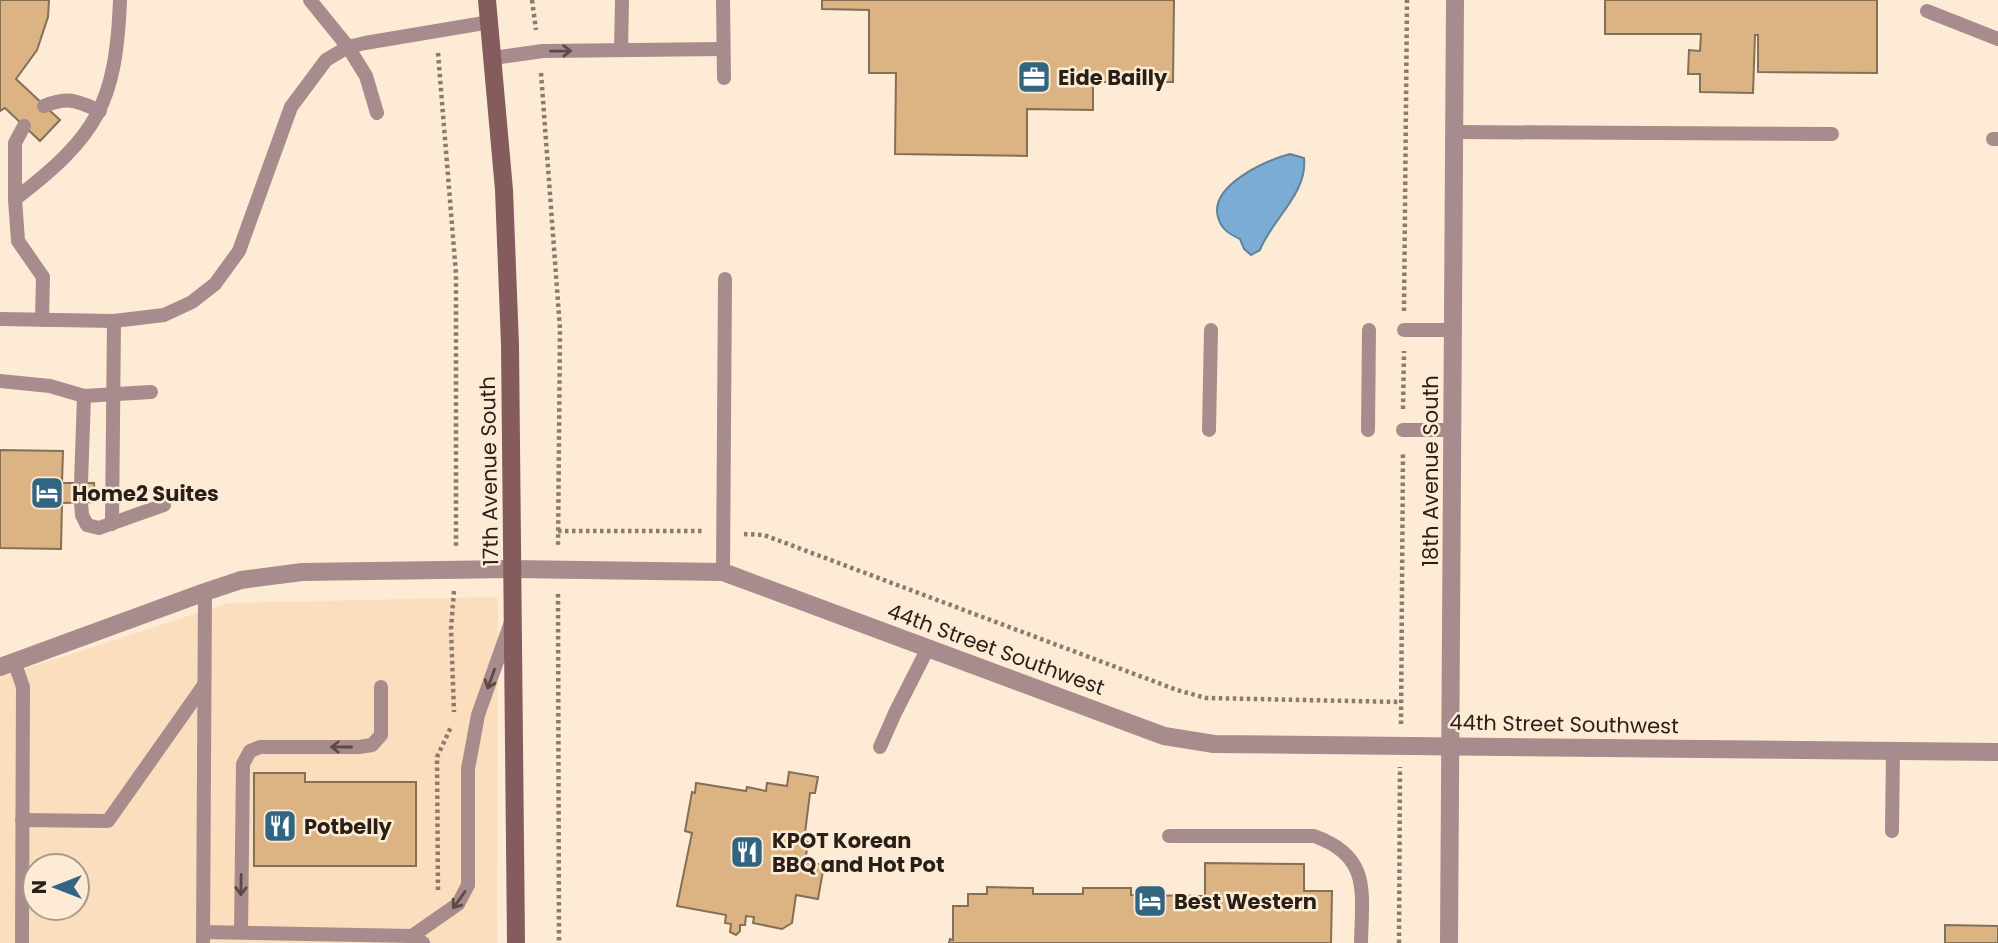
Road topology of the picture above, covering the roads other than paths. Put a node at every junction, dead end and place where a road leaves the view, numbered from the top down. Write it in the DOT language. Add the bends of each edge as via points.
graph roads {
  1 [pos="120,0"];
  2 [pos="310,0"];
  3 [pos="487,0"];
  4 [pos="622,0"];
  5 [pos="723,0"];
  6 [pos="1455,0"];
  7 [pos="1927,11"];
  8 [pos="490,22"];
  9 [pos="1998,39"];
  10 [pos="348,47"];
  11 [pos="723,49"];
  12 [pos="621,50"];
  13 [pos="494,58"];
  14 [pos="723,78"];
  15 [pos="44,106"];
  16 [pos="100,111"];
  17 [pos="377,113"];
  18 [pos="24,126"];
  19 [pos="1455,132"];
  20 [pos="1832,134"];
  21 [pos="15,199"];
  22 [pos="725,279"];
  23 [pos="0,319"];
  24 [pos="42,320"];
  25 [pos="114,321"];
  26 [pos="1211,330"];
  27 [pos="1369,330"];
  28 [pos="1404,330"];
  29 [pos="1454,330"];
  30 [pos="0,381"];
  31 [pos="151,392"];
  32 [pos="113,394"];
  33 [pos="84,396"];
  34 [pos="1209,430"];
  35 [pos="1368,430"];
  36 [pos="1403,430"];
  37 [pos="1453,430"];
  38 [pos="81,483"];
  39 [pos="81,503"];
  40 [pos="164,505"];
  41 [pos="112,524"];
  42 [pos="513,569"];
  43 [pos="723,572"];
  44 [pos="205,592"];
  45 [pos="513,614"];
  46 [pos="928,648"];
  47 [pos="7,664"];
  48 [pos="204,685"];
  49 [pos="382,687"];
  50 [pos="1451,746"];
  51 [pos="880,747"];
  52 [pos="1893,750"];
  53 [pos="1998,752"];
  54 [pos="22,820"];
  55 [pos="1892,831"];
  56 [pos="1169,836"];
  57 [pos="241,932"];
  58 [pos="203,937"];
  59 [pos="417,940"];
  60 [pos="22,943"];
  61 [pos="516,943"];
  62 [pos="1361,943"];
  63 [pos="1449,943"];
  1 -- 16 [label="lane" via="119,36"];
  2 -- 10 [label="lane"];
  3 -- 8 [label="main road, 17th Avenue South"];
  4 -- 12 [label="lane"];
  5 -- 11 [label="lane"];
  6 -- 19 [label="street, 18th Avenue South"];
  7 -- 9 [label="lane"];
  8 -- 10 [label="lane"];
  8 -- 13 [label="main road, 17th Avenue South"];
  10 -- 17 [label="lane" via="366,76"];
  10 -- 25 [label="lane" via="326,60 291,107 239,251 215,284 164,315"];
  11 -- 12 [label="lane"];
  11 -- 14 [label="lane"];
  13 -- 12 [label="lane, one-way" via="539,51"];
  13 -- 42 [label="main road, 17th Avenue South" via="510,345"];
  15 -- 16 [label="lane" via="72,99"];
  16 -- 21 [label="lane" via="89,131 55,169"];
  18 -- 21 [label="lane" via="15,143"];
  19 -- 20 [label="lane"];
  19 -- 29 [label="street, 18th Avenue South"];
  21 -- 24 [label="lane" via="18,241 43,277"];
  22 -- 43 [label="lane"];
  23 -- 24 [label="lane"];
  24 -- 25 [label="lane"];
  25 -- 32 [label="lane"];
  26 -- 34 [label="lane"];
  27 -- 35 [label="lane"];
  28 -- 29 [label="lane"];
  29 -- 37 [label="street, 18th Avenue South"];
  30 -- 33 [label="lane" via="50,386"];
  31 -- 32 [label="lane"];
  32 -- 33 [label="lane"];
  32 -- 41 [label="lane"];
  33 -- 38 [label="lane"];
  36 -- 37 [label="lane"];
  37 -- 50 [label="street, 18th Avenue South"];
  39 -- 41 [label="lane" via="88,525"];
  40 -- 41 [label="lane"];
  42 -- 43 [label="street, 44th Street Southwest"];
  42 -- 44 [label="street, 44th Street Southwest" via="302,572 241,580"];
  42 -- 45 [label="main road, 17th Avenue South"];
  43 -- 46 [label="street, 44th Street Southwest"];
  44 -- 47 [label="street, 44th Street Southwest"];
  44 -- 48 [label="lane"];
  45 -- 59 [label="lane, one-way" via="478,715 468,769 468,885 458,904"];
  45 -- 61 [label="main road, 17th Avenue South"];
  46 -- 50 [label="street, 44th Street Southwest" via="1164,736 1214,744"];
  46 -- 51 [label="lane"];
  47 -- 54 [label="lane" via="23,687"];
  48 -- 54 [label="lane" via="108,821"];
  48 -- 58 [label="lane"];
  49 -- 57 [label="lane, one-way" via="381,735 372,745 260,747 250,751 243,764"];
  50 -- 52 [label="street, 44th Street Southwest"];
  50 -- 63 [label="street, 18th Avenue South"];
  52 -- 53 [label="street, 44th Street Southwest"];
  52 -- 55 [label="lane"];
  54 -- 60 [label="lane"];
  56 -- 62 [label="lane" via="1314,836 1331,842 1347,854 1359,872"];
  57 -- 58 [label="lane"];
  57 -- 59 [label="lane"];
}
